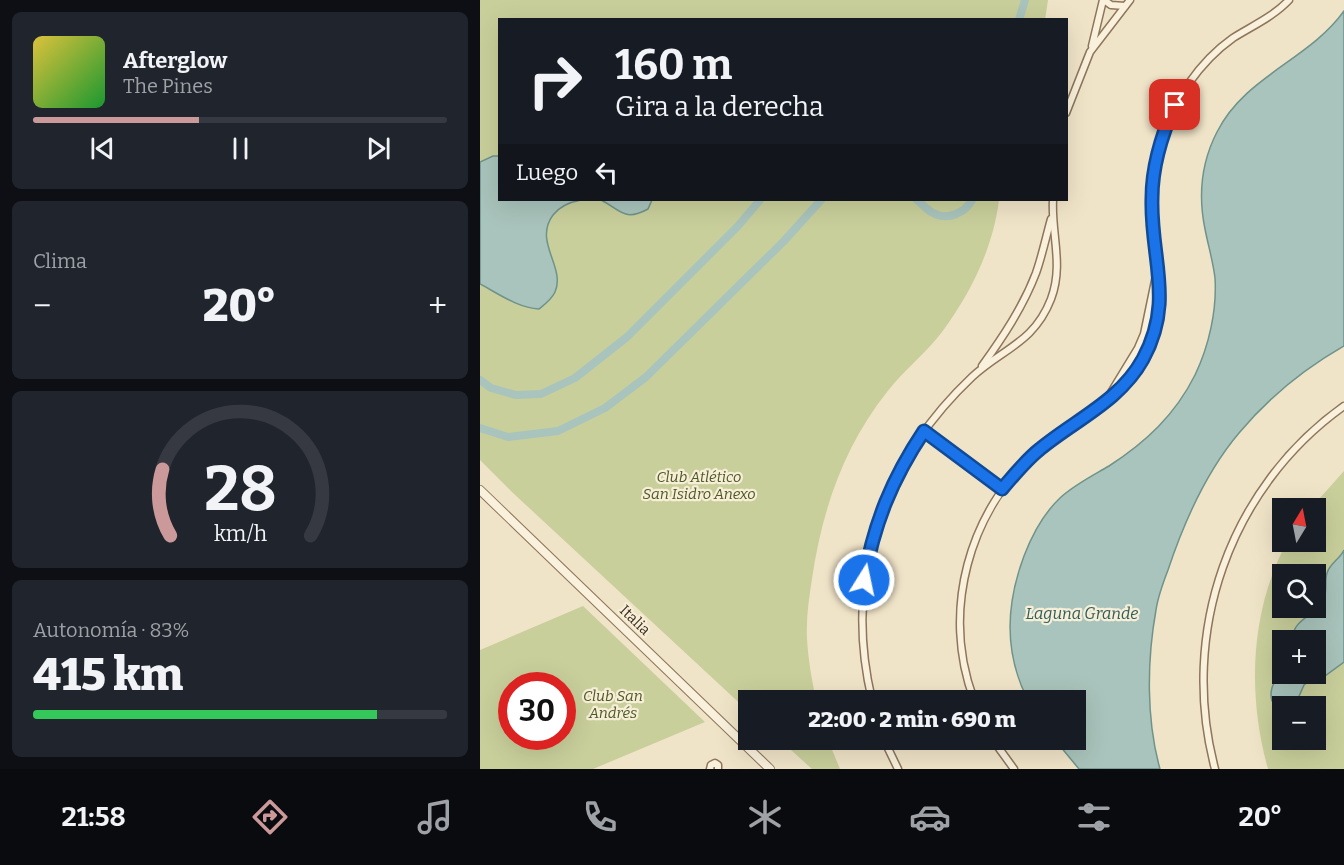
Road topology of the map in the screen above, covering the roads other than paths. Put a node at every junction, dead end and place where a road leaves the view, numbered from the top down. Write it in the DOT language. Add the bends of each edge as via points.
graph roads {
  1 [pos="1103,0"];
  2 [pos="1130,0"];
  3 [pos="1289,0"];
  4 [pos="1125,6"];
  5 [pos="1090,52"];
  6 [pos="1068,108"];
  7 [pos="1053,201"];
  8 [pos="1052,216"];
  9 [pos="1042,250"];
  10 [pos="1057,252"];
  11 [pos="1157,270"];
  12 [pos="1002,338"];
  13 [pos="1014,348"];
  14 [pos="980,370"];
  15 [pos="1106,400"];
  16 [pos="1344,406"];
  17 [pos="924,431"];
  18 [pos="1002,489"];
  19 [pos="480,490"];
  20 [pos="870,690"];
  21 [pos="971,690"];
  22 [pos="889,750"];
  23 [pos="1000,750"];
  24 [pos="710,769"];
  25 [pos="718,769"];
  26 [pos="770,769"];
  27 [pos="898,769"];
  28 [pos="1014,769"];
  29 [pos="1215,769"];
  1 -- 4 [label="street"];
  1 -- 5 [label="street"];
  2 -- 4 [label="street"];
  3 -- 11 [label="street" via="1215,53 1175,105 1159,147 1153,177"];
  4 -- 5 [label="street"];
  5 -- 6 [label="street"];
  7 -- 8 [label="street"];
  8 -- 9 [label="street"];
  8 -- 10 [label="street"];
  9 -- 10 [label="street" via="1051,246"];
  9 -- 12 [label="street" via="1030,289"];
  10 -- 13 [label="street" via="1056,282 1048,304 1037,324"];
  11 -- 15 [label="street" via="1141,341"];
  11 -- 15 [label="street" via="1161,296 1150,346 1130,377"];
  12 -- 13 [label="street" via="1005,345"];
  12 -- 14 [label="street"];
  13 -- 14 [label="street"];
  14 -- 17 [label="street"];
  15 -- 18 [label="street" via="1040,449"];
  16 -- 29 [label="street" via="1301,442 1271,476 1239,529 1223,568 1206,631 1203,674 1205,716"];
  17 -- 18 [label="street"];
  17 -- 20 [label="street" via="891,487 869,554 862,630"];
  18 -- 21 [label="street" via="979,531 963,582 960,644"];
  19 -- 26 [label="street, Italia"];
  22 -- 27 [label="street"];
  23 -- 28 [label="street"];
  24 -- 25 [label="street" via="714,763"];
}
